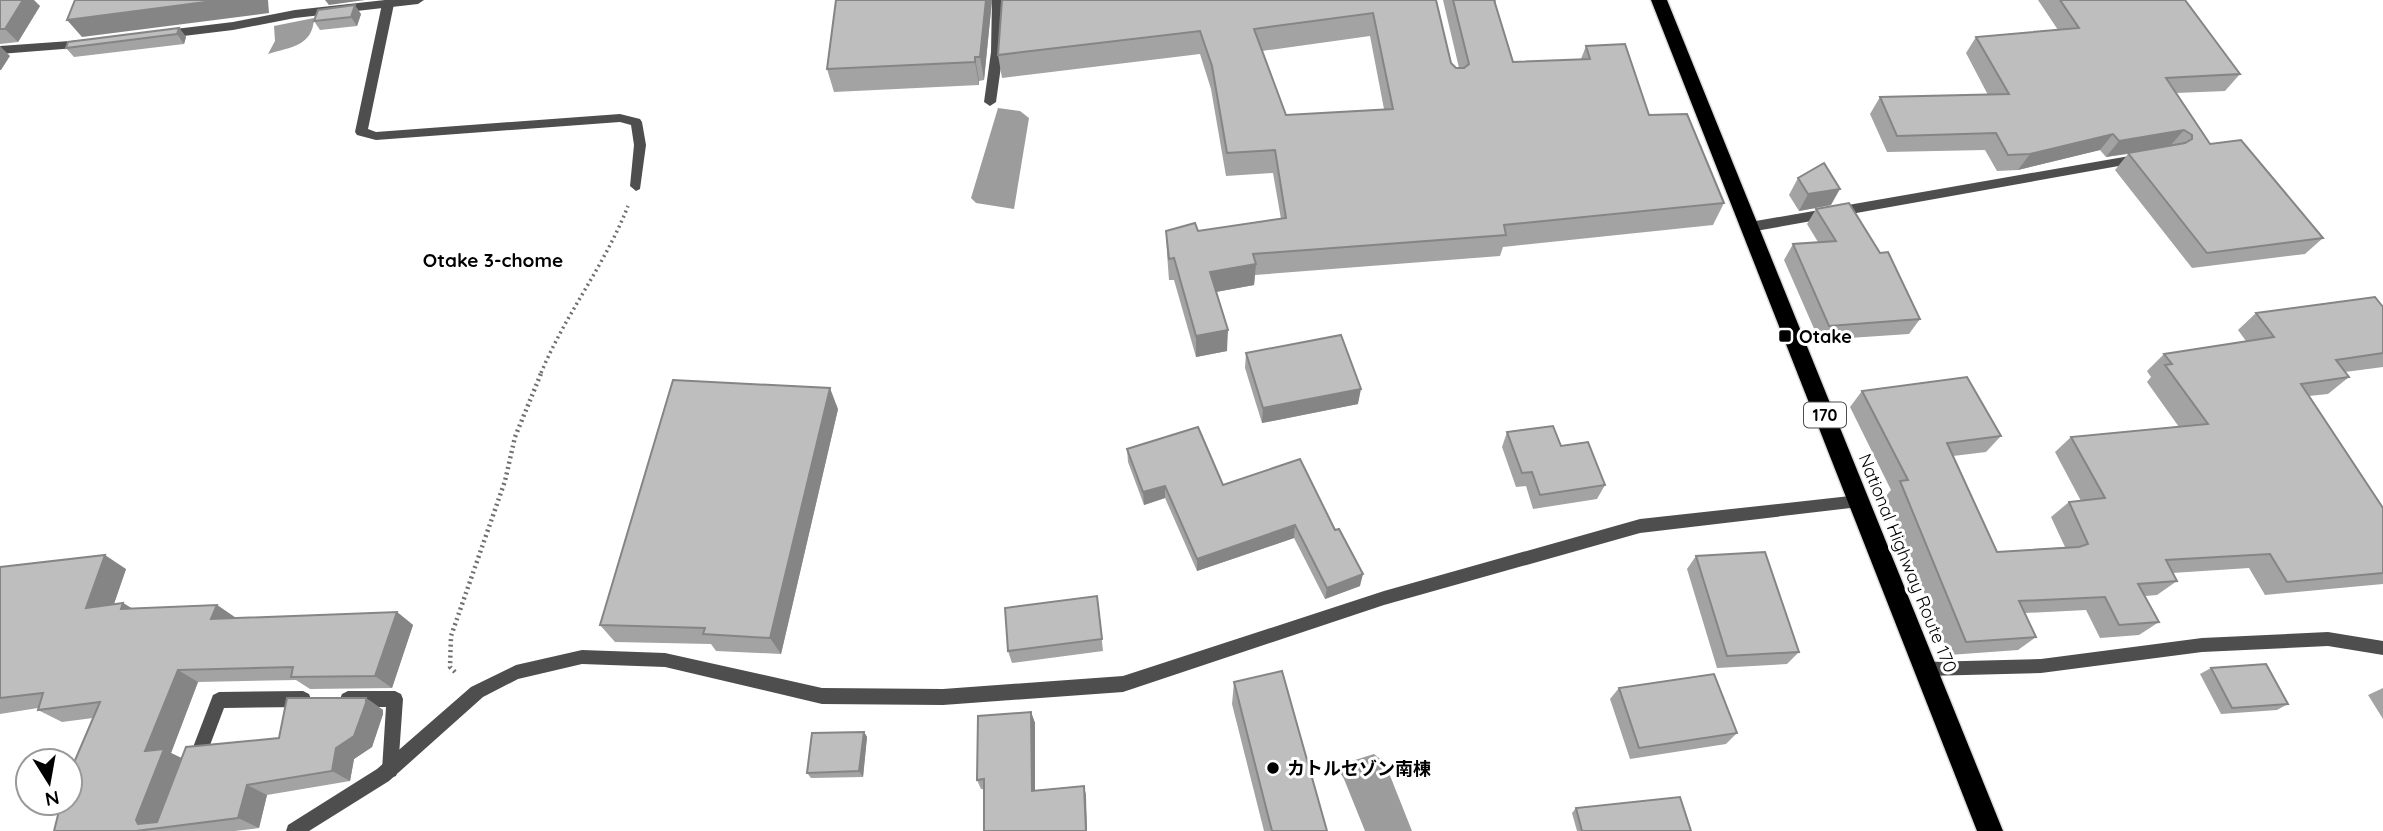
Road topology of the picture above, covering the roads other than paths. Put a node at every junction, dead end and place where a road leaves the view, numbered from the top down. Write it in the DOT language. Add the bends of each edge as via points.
graph roads {
  1 [pos="418,0"];
  2 [pos="998,0"];
  3 [pos="1659,0"];
  4 [pos="388,4"];
  5 [pos="155,36"];
  6 [pos="103,42"];
  7 [pos="0,50"];
  8 [pos="990,102"];
  9 [pos="2156,155"];
  10 [pos="636,186"];
  11 [pos="1750,227"];
  12 [pos="1859,501"];
  13 [pos="2383,648"];
  14 [pos="1926,668"];
  15 [pos="390,770"];
  16 [pos="189,779"];
  17 [pos="294,831"];
  18 [pos="1990,831"];
  1 -- 4 [label="street"];
  2 -- 8 [label="street"];
  3 -- 11 [label="highway, National Highway Route 170 / 170"];
  4 -- 5 [label="street"];
  4 -- 10 [label="street" via="361,132 376,136 620,118 636,122 640,145"];
  6 -- 7 [label="street"];
  9 -- 11 [label="street"];
  11 -- 12 [label="highway, National Highway Route 170 / 170"];
  12 -- 14 [label="highway, National Highway Route 170 / 170"];
  12 -- 15 [label="street" via="1640,526 1384,598 1123,684 943,697 822,696 665,660 582,657 516,672 477,692"];
  13 -- 14 [label="street" via="2328,639 2202,645 2041,666"];
  14 -- 18 [label="highway, National Highway Route 170 / 170"];
  15 -- 16 [label="street" via="394,699 219,700"];
  15 -- 17 [label="street"];
}
